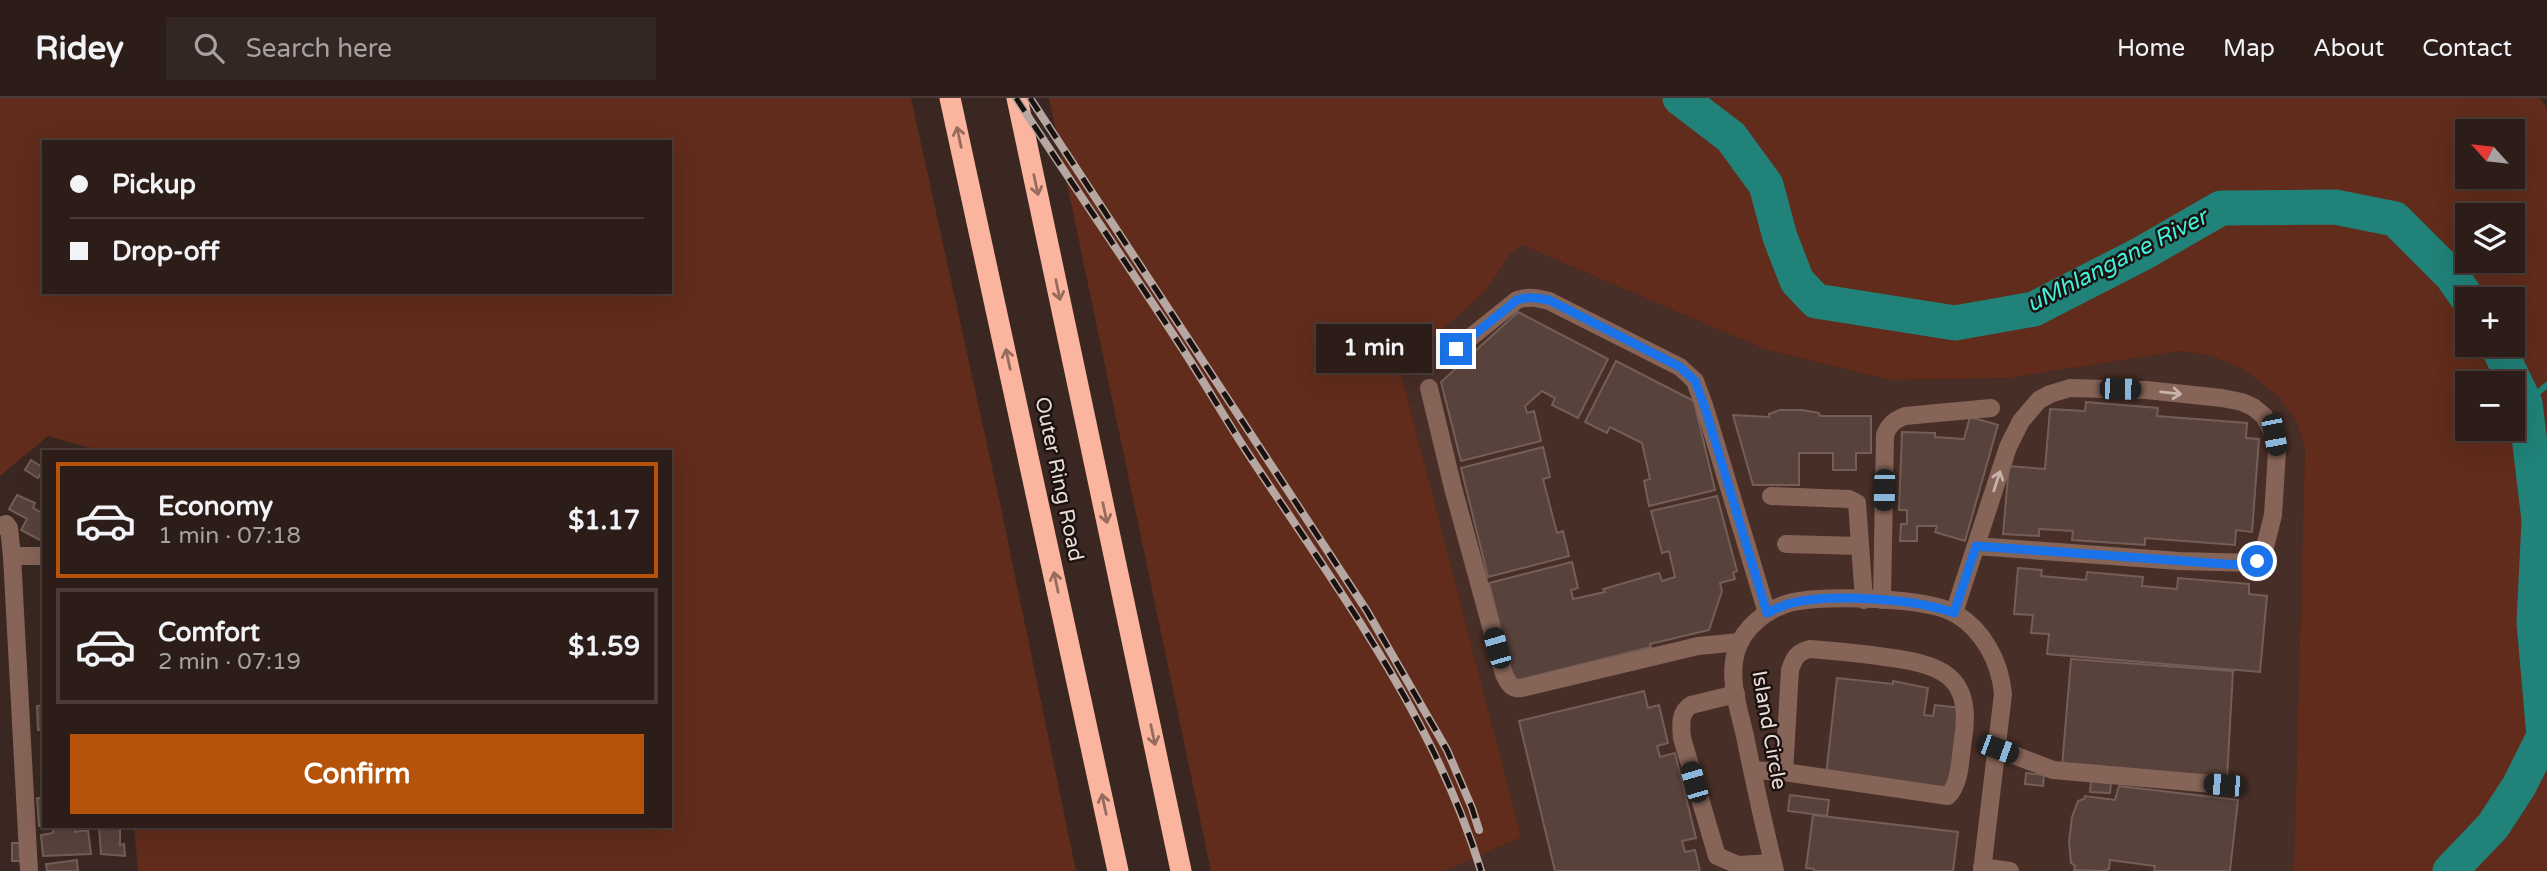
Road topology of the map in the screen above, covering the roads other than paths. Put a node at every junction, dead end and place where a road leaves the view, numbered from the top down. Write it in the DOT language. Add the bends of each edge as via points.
graph roads {
  1 [pos="950,98"];
  2 [pos="1017,98"];
  3 [pos="1456,349"];
  4 [pos="1429,388"];
  5 [pos="1991,408"];
  6 [pos="1771,496"];
  7 [pos="3,525"];
  8 [pos="1786,544"];
  9 [pos="1860,546"];
  10 [pos="1976,546"];
  11 [pos="12,556"];
  12 [pos="42,556"];
  13 [pos="1864,600"];
  14 [pos="1882,600"];
  15 [pos="1767,613"];
  16 [pos="1954,613"];
  17 [pos="1740,642"];
  18 [pos="1736,694"];
  19 [pos="1998,749"];
  20 [pos="1752,770"];
  21 [pos="1784,772"];
  22 [pos="2236,786"];
  23 [pos="1774,867"];
  24 [pos="1982,869"];
  25 [pos="29,871"];
  26 [pos="1118,871"];
  27 [pos="1181,871"];
  28 [pos="2010,871"];
  26 -- 1 [label="highway, Outer Ring Road, one-way"];
  2 -- 27 [label="highway, Outer Ring Road, one-way"];
  3 -- 15 [label="street" via="1517,300 1536,297 1689,374 1705,408"];
  4 -- 17 [label="street" via="1510,685 1522,688 1698,646"];
  5 -- 14 [label="street" via="1905,416 1888,429"];
  6 -- 9 [label="street" via="1856,501"];
  7 -- 11 [label="street" via="9,528"];
  8 -- 9 [label="street"];
  9 -- 13 [label="street"];
  10 -- 10 [label="street, one-way" via="2008,447 2021,421 2050,394 2070,388 2222,398 2253,407 2270,425 2277,451 2273,515 2268,541 2254,563"];
  10 -- 16 [label="street"];
  11 -- 12 [label="street"];
  11 -- 25 [label="street"];
  13 -- 14 [label="street, Island Circle"];
  13 -- 15 [label="street, Island Circle" via="1794,602"];
  14 -- 16 [label="street, Island Circle" via="1937,606"];
  15 -- 17 [label="street, Island Circle"];
  16 -- 19 [label="street, Island Circle" via="1988,646 2002,678"];
  17 -- 18 [label="street, Island Circle" via="1734,661"];
  18 -- 20 [label="street, Island Circle"];
  18 -- 23 [label="street" via="1686,708 1681,718 1682,738 1717,856 1738,865"];
  19 -- 22 [label="street" via="2053,770"];
  19 -- 24 [label="street, Island Circle"];
  20 -- 21 [label="street"];
  20 -- 23 [label="street, Island Circle"];
  21 -- 21 [label="street" via="1790,670 1802,651 1912,660 1935,666 1959,688 1966,722 1955,786 1948,796"];
  24 -- 28 [label="street"];
}
